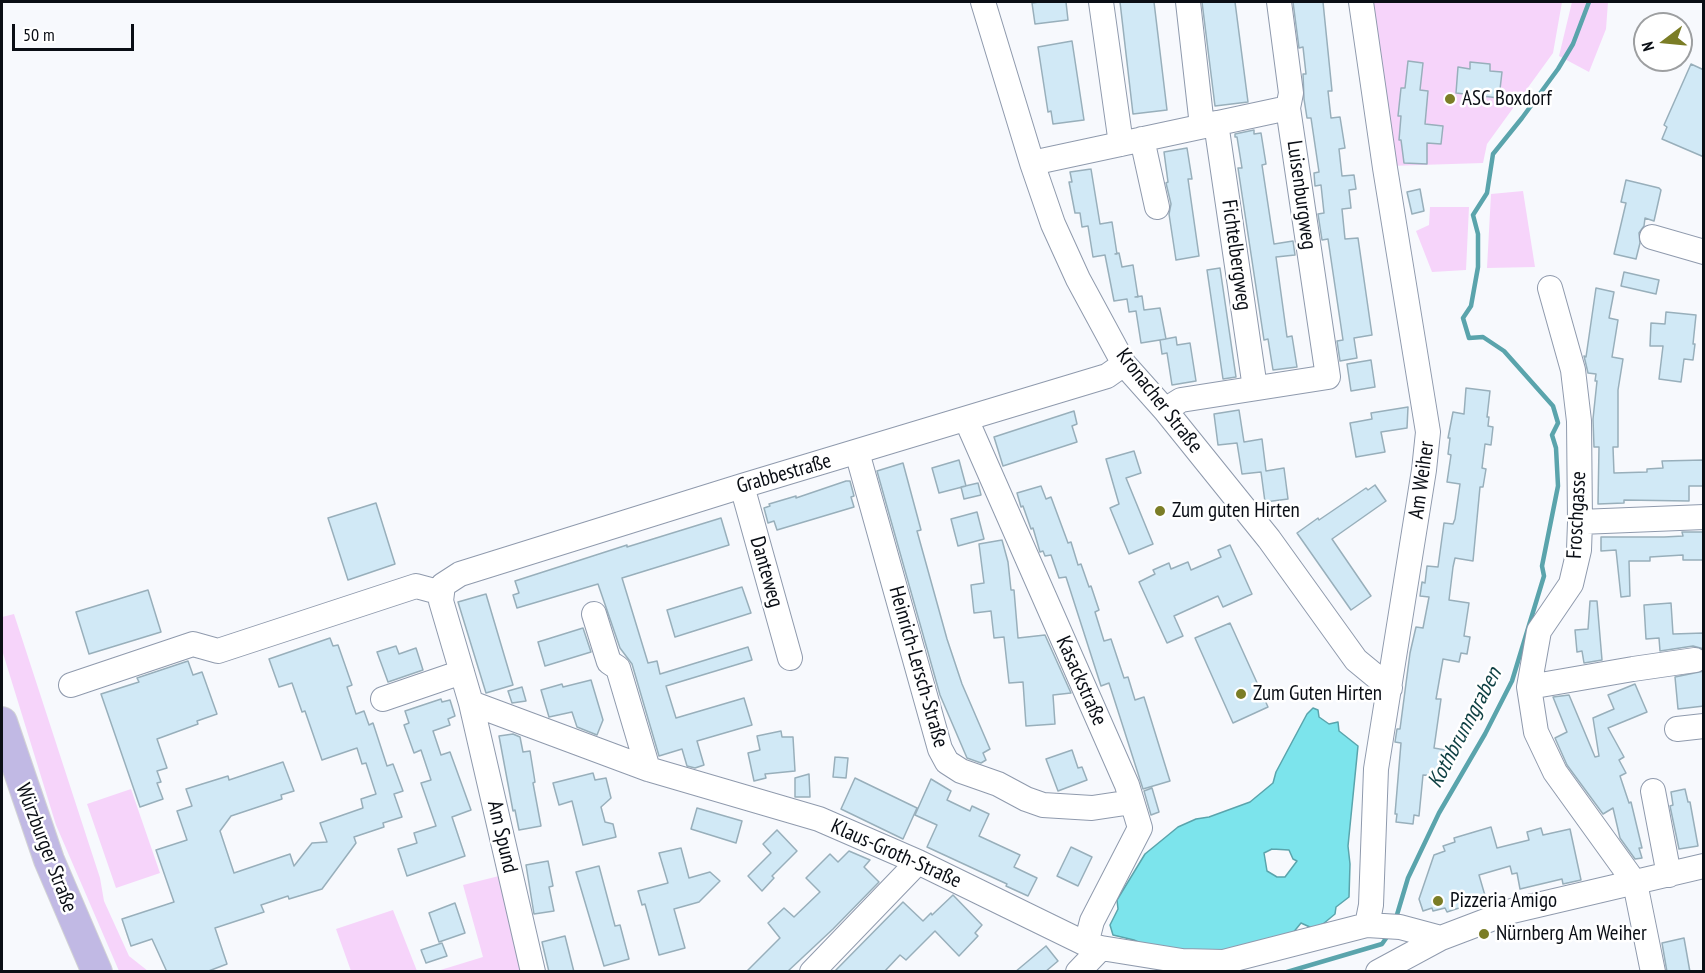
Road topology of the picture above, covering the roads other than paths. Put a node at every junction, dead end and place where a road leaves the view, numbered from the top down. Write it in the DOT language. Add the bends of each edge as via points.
graph roads {
  1 [pos="983,2"];
  2 [pos="1101,2"];
  3 [pos="1188,2"];
  4 [pos="1279,2"];
  5 [pos="1361,2"];
  6 [pos="1288,108"];
  7 [pos="1209,125"];
  8 [pos="1131,142"];
  9 [pos="1032,163"];
  10 [pos="1157,207"];
  11 [pos="1652,237"];
  12 [pos="1704,252"];
  13 [pos="1550,288"];
  14 [pos="1124,364"];
  15 [pos="1255,388"];
  16 [pos="1165,410"];
  17 [pos="966,419"];
  18 [pos="857,452"];
  19 [pos="742,486"];
  20 [pos="1704,517"];
  21 [pos="1580,522"];
  22 [pos="442,589"];
  23 [pos="594,614"];
  24 [pos="790,658"];
  25 [pos="1695,660"];
  26 [pos="462,672"];
  27 [pos="71,685"];
  28 [pos="1528,687"];
  29 [pos="1389,688"];
  30 [pos="383,699"];
  31 [pos="471,703"];
  32 [pos="2,722"];
  33 [pos="1704,726"];
  34 [pos="1677,729"];
  35 [pos="648,769"];
  36 [pos="1653,791"];
  37 [pos="1132,802"];
  38 [pos="918,862"];
  39 [pos="1704,866"];
  40 [pos="1668,875"];
  41 [pos="1635,883"];
  42 [pos="1382,926"];
  43 [pos="1441,938"];
  44 [pos="1094,946"];
  45 [pos="97,972"];
  46 [pos="533,972"];
  47 [pos="812,972"];
  48 [pos="1078,972"];
  49 [pos="1378,972"];
  50 [pos="1653,972"];
  1 -- 9 [label="street, Kronacher Straße"];
  2 -- 8 [label="street"];
  3 -- 7 [label="street, Fichtelbergweg"];
  4 -- 6 [label="street" via="1291,93"];
  5 -- 29 [label="street, Am Weiher" via="1428,432"];
  6 -- 7 [label="street"];
  6 -- 15 [label="street, Luisenburgweg" via="1328,377"];
  7 -- 8 [label="street"];
  7 -- 15 [label="street, Fichtelbergweg"];
  8 -- 9 [label="street"];
  8 -- 10 [label="street"];
  9 -- 14 [label="street, Kronacher Straße" via="1077,279"];
  11 -- 12 [label="street"];
  13 -- 21 [label="street, Froschgasse" via="1573,370 1579,421"];
  14 -- 16 [label="street, Kronacher Straße"];
  14 -- 17 [label="street, Grabbestraße" via="1107,376"];
  15 -- 16 [label="street, Luisenburgweg" via="1182,400"];
  16 -- 29 [label="street, Kronacher Straße" via="1269,539 1356,660"];
  17 -- 18 [label="street, Grabbestraße"];
  17 -- 37 [label="street, Kasackstraße"];
  18 -- 19 [label="street, Grabbestraße"];
  18 -- 37 [label="street, Heinrich-Lersch-Straße" via="940,749 947,762 1043,805 1092,808"];
  19 -- 22 [label="street, Grabbestraße" via="460,574"];
  19 -- 24 [label="street, Danteweg"];
  20 -- 21 [label="street"];
  21 -- 28 [label="street, Froschgasse" via="1579,550 1571,584 1539,631"];
  22 -- 26 [label="street" via="441,601"];
  22 -- 27 [label="street" via="416,586 218,651 193,644"];
  23 -- 35 [label="street" via="609,662 618,668"];
  25 -- 28 [label="street"];
  26 -- 30 [label="street"];
  26 -- 31 [label="street"];
  28 -- 41 [label="street, Froschgasse" via="1536,732 1555,772"];
  29 -- 42 [label="street, Am Weiher" via="1376,769 1371,905"];
  31 -- 35 [label="street, Klaus-Groth-Straße"];
  31 -- 46 [label="street, Am Spund"];
  32 -- 45 [label="main road, Würzburger Straße" via="49,860"];
  33 -- 34 [label="street"];
  35 -- 38 [label="street, Klaus-Groth-Straße" via="819,819"];
  36 -- 40 [label="street"];
  37 -- 44 [label="street, Kasackstraße" via="1140,828 1092,921"];
  38 -- 44 [label="street, Klaus-Groth-Straße"];
  38 -- 47 [label="street"];
  39 -- 40 [label="street"];
  40 -- 41 [label="street"];
  41 -- 43 [label="street" via="1512,911"];
  41 -- 50 [label="street"];
  42 -- 43 [label="street, Klaus-Groth-Straße"];
  42 -- 44 [label="street, Klaus-Groth-Straße" via="1223,962 1182,961"];
  43 -- 49 [label="street"];
  44 -- 48 [label="street"];
}
